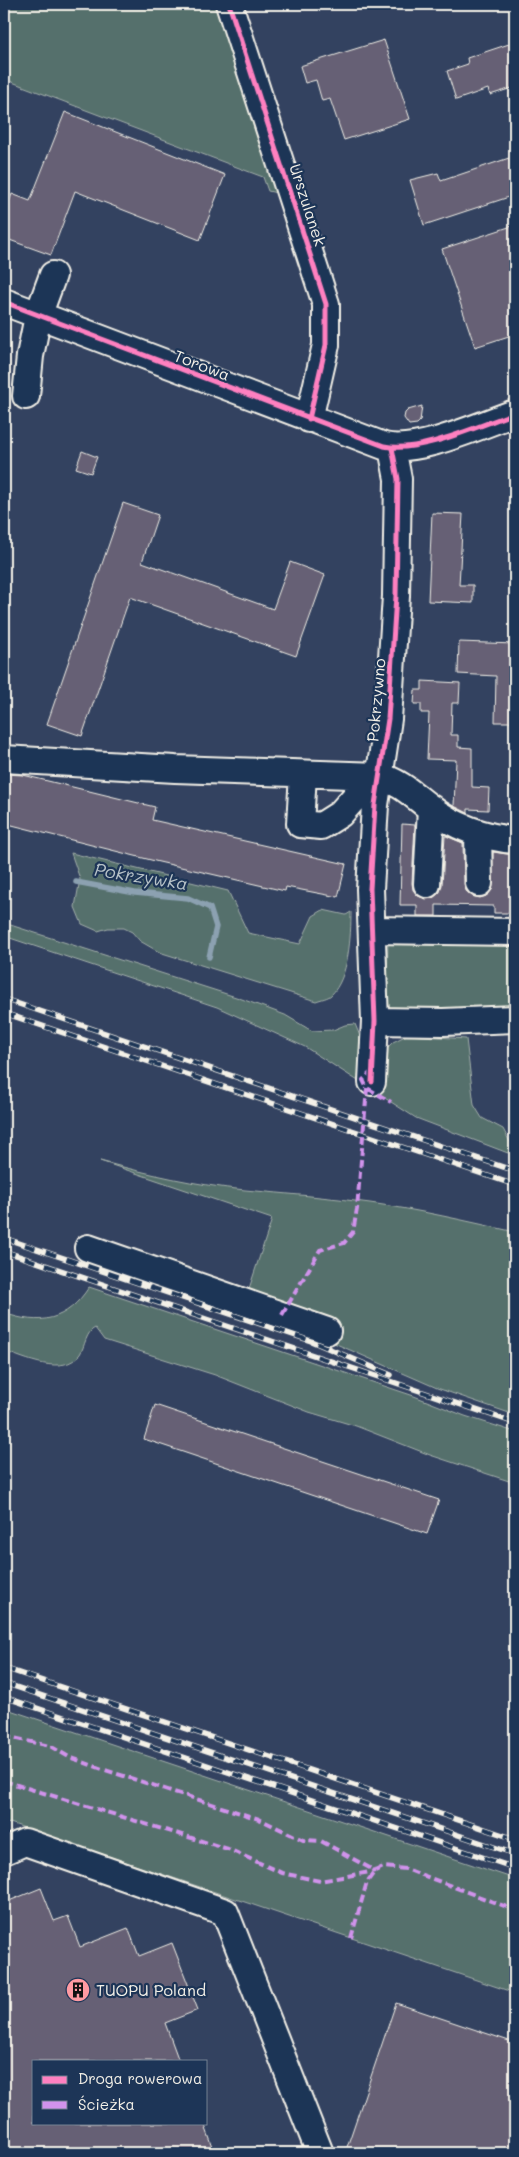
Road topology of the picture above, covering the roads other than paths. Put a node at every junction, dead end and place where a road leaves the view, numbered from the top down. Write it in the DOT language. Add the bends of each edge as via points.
graph roads {
  1 [pos="229,4"];
  2 [pos="53,275"];
  3 [pos="4,302"];
  4 [pos="38,316"];
  5 [pos="26,396"];
  6 [pos="515,413"];
  7 [pos="309,419"];
  8 [pos="392,448"];
  9 [pos="4,759"];
  10 [pos="303,774"];
  11 [pos="372,776"];
  12 [pos="431,808"];
  13 [pos="478,834"];
  14 [pos="515,840"];
  15 [pos="427,884"];
  16 [pos="479,884"];
  17 [pos="372,930"];
  18 [pos="515,932"];
  19 [pos="515,1019"];
  20 [pos="375,1021"];
  21 [pos="372,1082"];
  22 [pos="88,1248"];
  23 [pos="327,1331"];
  24 [pos="4,1851"];
  25 [pos="320,2153"];
  1 -- 7 [label="street, Urszulanek" via="326,304 326,345"];
  2 -- 4 [label="street"];
  3 -- 4 [label="street, Torowa"];
  4 -- 5 [label="street"];
  4 -- 7 [label="street, Torowa"];
  6 -- 8 [label="street" via="422,445"];
  7 -- 8 [label="street, Torowa"];
  8 -- 11 [label="street, Pokrzywno" via="398,479 395,618 388,719"];
  9 -- 10 [label="street"];
  10 -- 11 [label="street"];
  10 -- 11 [label="street" via="300,824 320,826 340,814"];
  11 -- 12 [label="street" via="403,786"];
  11 -- 17 [label="street, Pokrzywno" via="375,805 370,889"];
  12 -- 13 [label="street"];
  12 -- 15 [label="street"];
  13 -- 14 [label="street"];
  13 -- 16 [label="street"];
  17 -- 18 [label="street"];
  17 -- 20 [label="street, Pokrzywno"];
  19 -- 20 [label="street"];
  20 -- 21 [label="street, Pokrzywno"];
  22 -- 23 [label="street"];
  24 -- 25 [label="street" via="25,1842 225,1912"];
}
